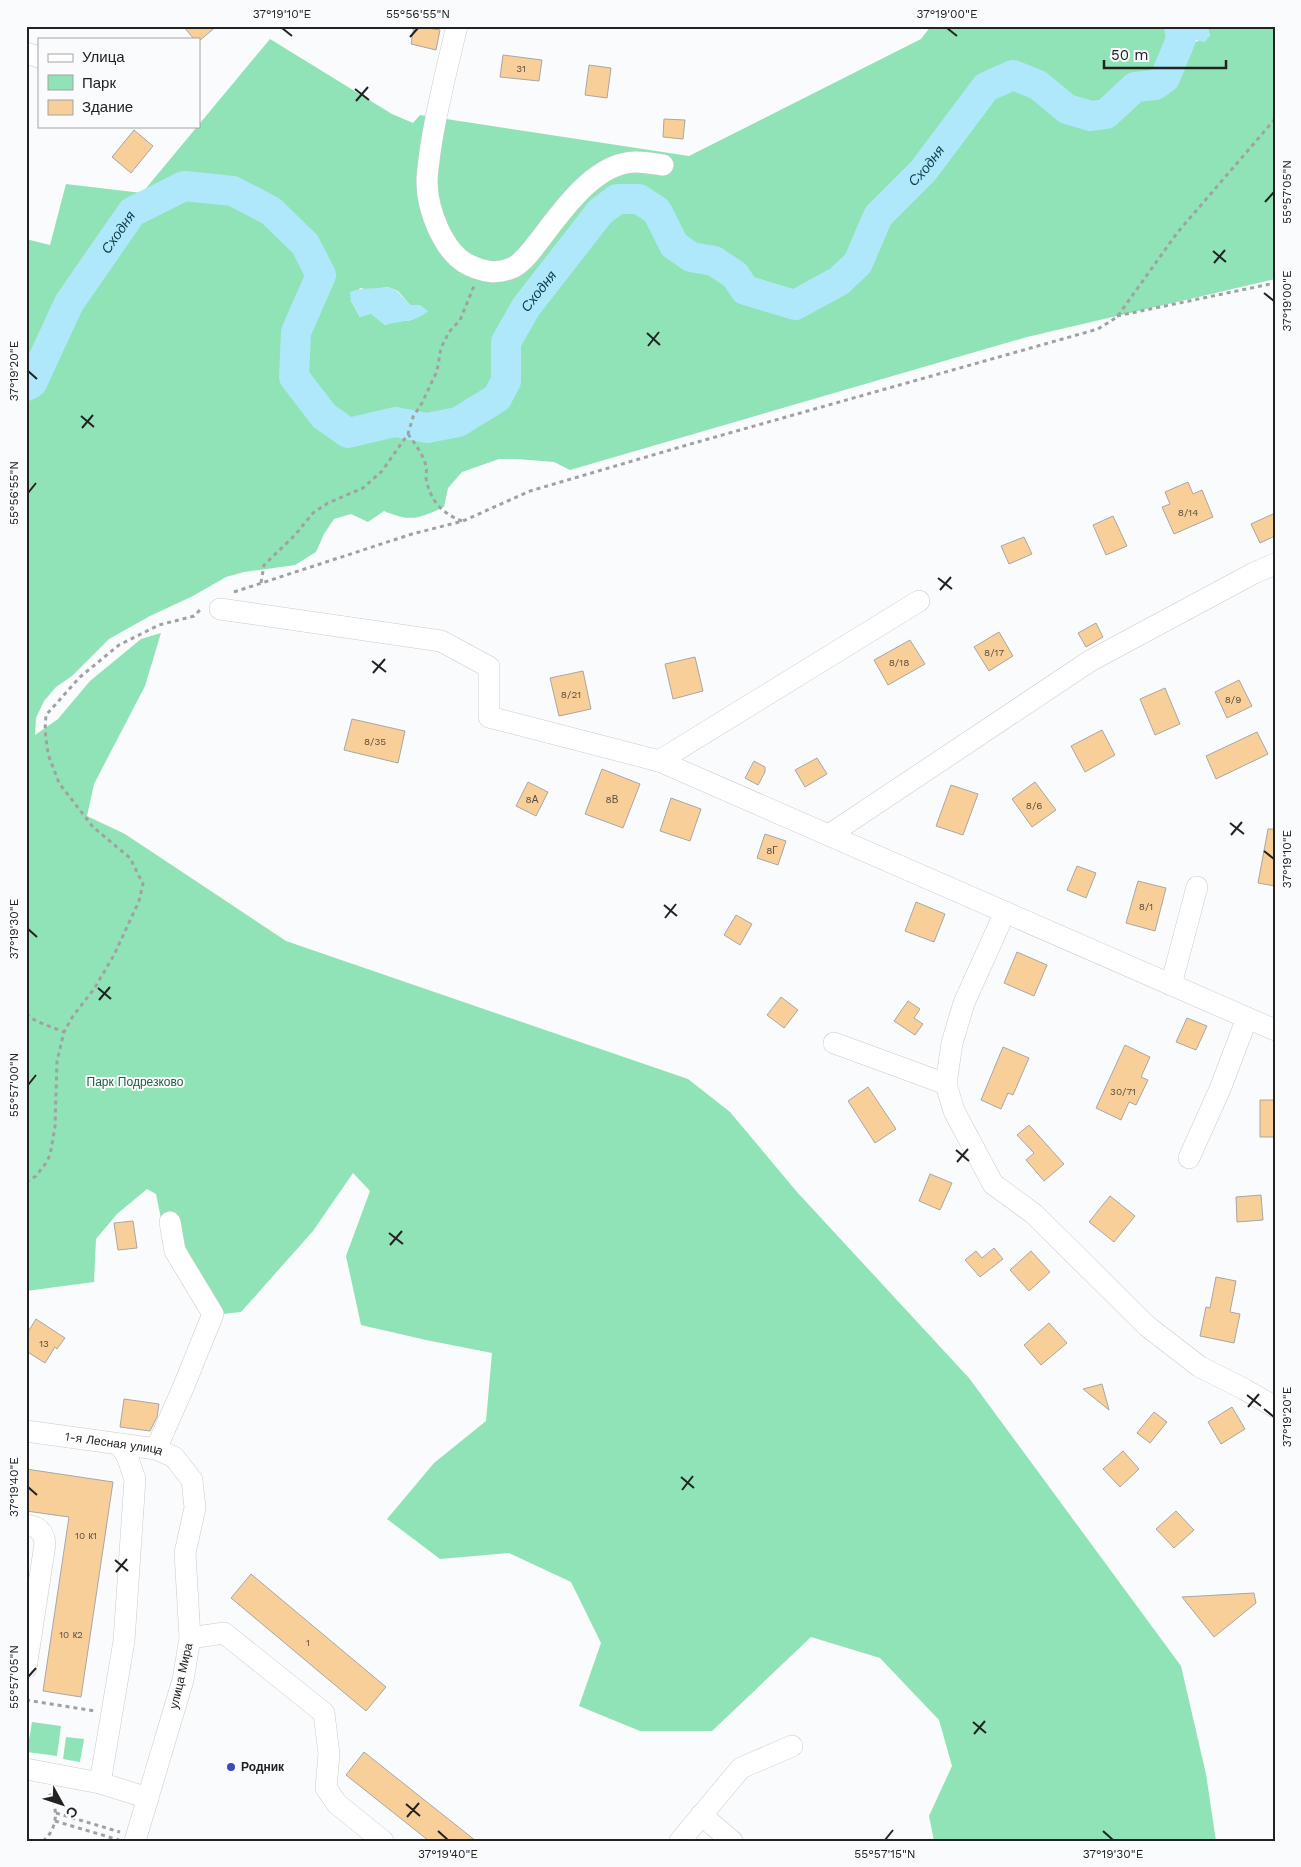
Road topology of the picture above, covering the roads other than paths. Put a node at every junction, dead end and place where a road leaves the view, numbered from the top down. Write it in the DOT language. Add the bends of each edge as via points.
graph roads {
  1 [pos="456,26"];
  2 [pos="26,53"];
  3 [pos="38,57"];
  4 [pos="663,165"];
  5 [pos="1275,564"];
  6 [pos="919,601"];
  7 [pos="218,603"];
  8 [pos="659,761"];
  9 [pos="829,835"];
  10 [pos="1197,887"];
  11 [pos="1005,912"];
  12 [pos="1171,984"];
  13 [pos="1247,1018"];
  14 [pos="1275,1030"];
  15 [pos="834,1043"];
  16 [pos="946,1084"];
  17 [pos="1189,1158"];
  18 [pos="170,1222"];
  19 [pos="1275,1407"];
  20 [pos="26,1431"];
  21 [pos="119,1444"];
  22 [pos="156,1449"];
  23 [pos="195,1508"];
  24 [pos="26,1525"];
  25 [pos="190,1638"];
  26 [pos="28,1646"];
  27 [pos="26,1668"];
  28 [pos="792,1746"];
  29 [pos="26,1769"];
  30 [pos="100,1782"];
  31 [pos="148,1798"];
  32 [pos="701,1815"];
  33 [pos="131,1839"];
  34 [pos="383,1841"];
  35 [pos="680,1841"];
  36 [pos="732,1841"];
  1 -- 4 [label="street" via="433,129 426,183 432,214 444,240 461,260 479,270 499,273 516,266 589,181 615,166 635,161"];
  2 -- 3 [label="street"];
  5 -- 9 [label="street" via="1254,572 1090,661"];
  6 -- 8 [label="street"];
  7 -- 8 [label="street" via="441,641 489,667 489,717"];
  8 -- 9 [label="street"];
  9 -- 11 [label="street"];
  10 -- 12 [label="street"];
  11 -- 12 [label="street"];
  11 -- 16 [label="street" via="964,1003 952,1042"];
  12 -- 13 [label="street"];
  13 -- 14 [label="street"];
  13 -- 17 [label="street" via="1220,1090"];
  15 -- 16 [label="street"];
  16 -- 19 [label="street" via="954,1111 993,1184 1034,1214 1147,1326 1200,1367"];
  18 -- 22 [label="street" via="175,1251 213,1314"];
  20 -- 21 [label="street, 1-я Лесная улица"];
  21 -- 22 [label="street, 1-я Лесная улица"];
  21 -- 30 [label="street" via="135,1479 124,1641"];
  22 -- 23 [label="street, 1-я Лесная улица" via="174,1457 192,1480"];
  23 -- 25 [label="street, улица Мира" via="185,1553"];
  24 -- 26 [label="street" via="39,1529 45,1536"];
  25 -- 31 [label="street, улица Мира" via="183,1680"];
  25 -- 34 [label="street" via="224,1633 324,1713 329,1754 326,1788 337,1804"];
  26 -- 27 [label="street"];
  28 -- 32 [label="street" via="741,1768"];
  29 -- 30 [label="street"];
  30 -- 31 [label="street"];
  31 -- 33 [label="street, улица Мира"];
  32 -- 35 [label="street"];
  32 -- 36 [label="street"];
}
